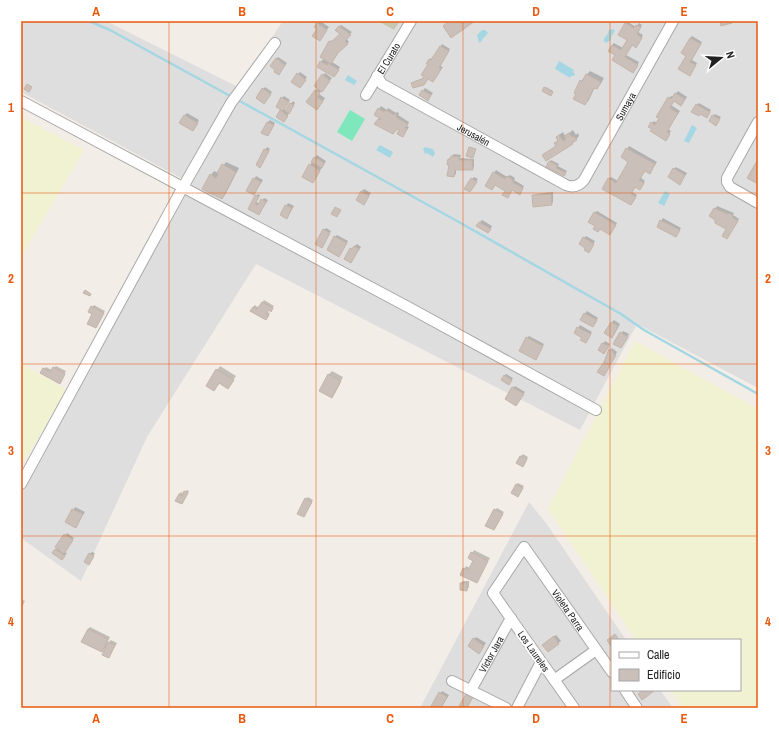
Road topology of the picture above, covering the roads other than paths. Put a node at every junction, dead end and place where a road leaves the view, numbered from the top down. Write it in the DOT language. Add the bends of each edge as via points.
graph roads {
  1 [pos="411,21"];
  2 [pos="673,21"];
  3 [pos="275,43"];
  4 [pos="377,76"];
  5 [pos="366,95"];
  6 [pos="21,101"];
  7 [pos="758,122"];
  8 [pos="184,187"];
  9 [pos="574,187"];
  10 [pos="758,203"];
  11 [pos="596,410"];
  12 [pos="21,484"];
  13 [pos="524,547"];
  14 [pos="511,618"];
  15 [pos="596,650"];
  16 [pos="541,662"];
  17 [pos="611,671"];
  18 [pos="554,680"];
  19 [pos="452,681"];
  20 [pos="471,690"];
  21 [pos="626,691"];
  22 [pos="506,708"];
  23 [pos="517,708"];
  24 [pos="574,708"];
  25 [pos="637,708"];
  1 -- 4 [label="street, El Curato"];
  2 -- 9 [label="street, Sumaya" via="584,180"];
  3 -- 8 [label="street" via="231,103"];
  4 -- 5 [label="street, El Curato"];
  4 -- 9 [label="street, Jerusalén" via="382,84 566,185"];
  6 -- 8 [label="street"];
  7 -- 10 [label="street" via="726,182"];
  8 -- 11 [label="street"];
  8 -- 12 [label="street"];
  13 -- 14 [label="street, Los Laureles" via="493,593"];
  13 -- 15 [label="street, Violeta Parra"];
  14 -- 16 [label="street, Los Laureles"];
  14 -- 20 [label="street, Víctor Jara"];
  15 -- 17 [label="street, Violeta Parra"];
  15 -- 18 [label="street"];
  16 -- 18 [label="street, Los Laureles"];
  16 -- 23 [label="street"];
  18 -- 24 [label="street, Los Laureles"];
  19 -- 20 [label="street"];
  20 -- 22 [label="street"];
  21 -- 25 [label="street"];
}
